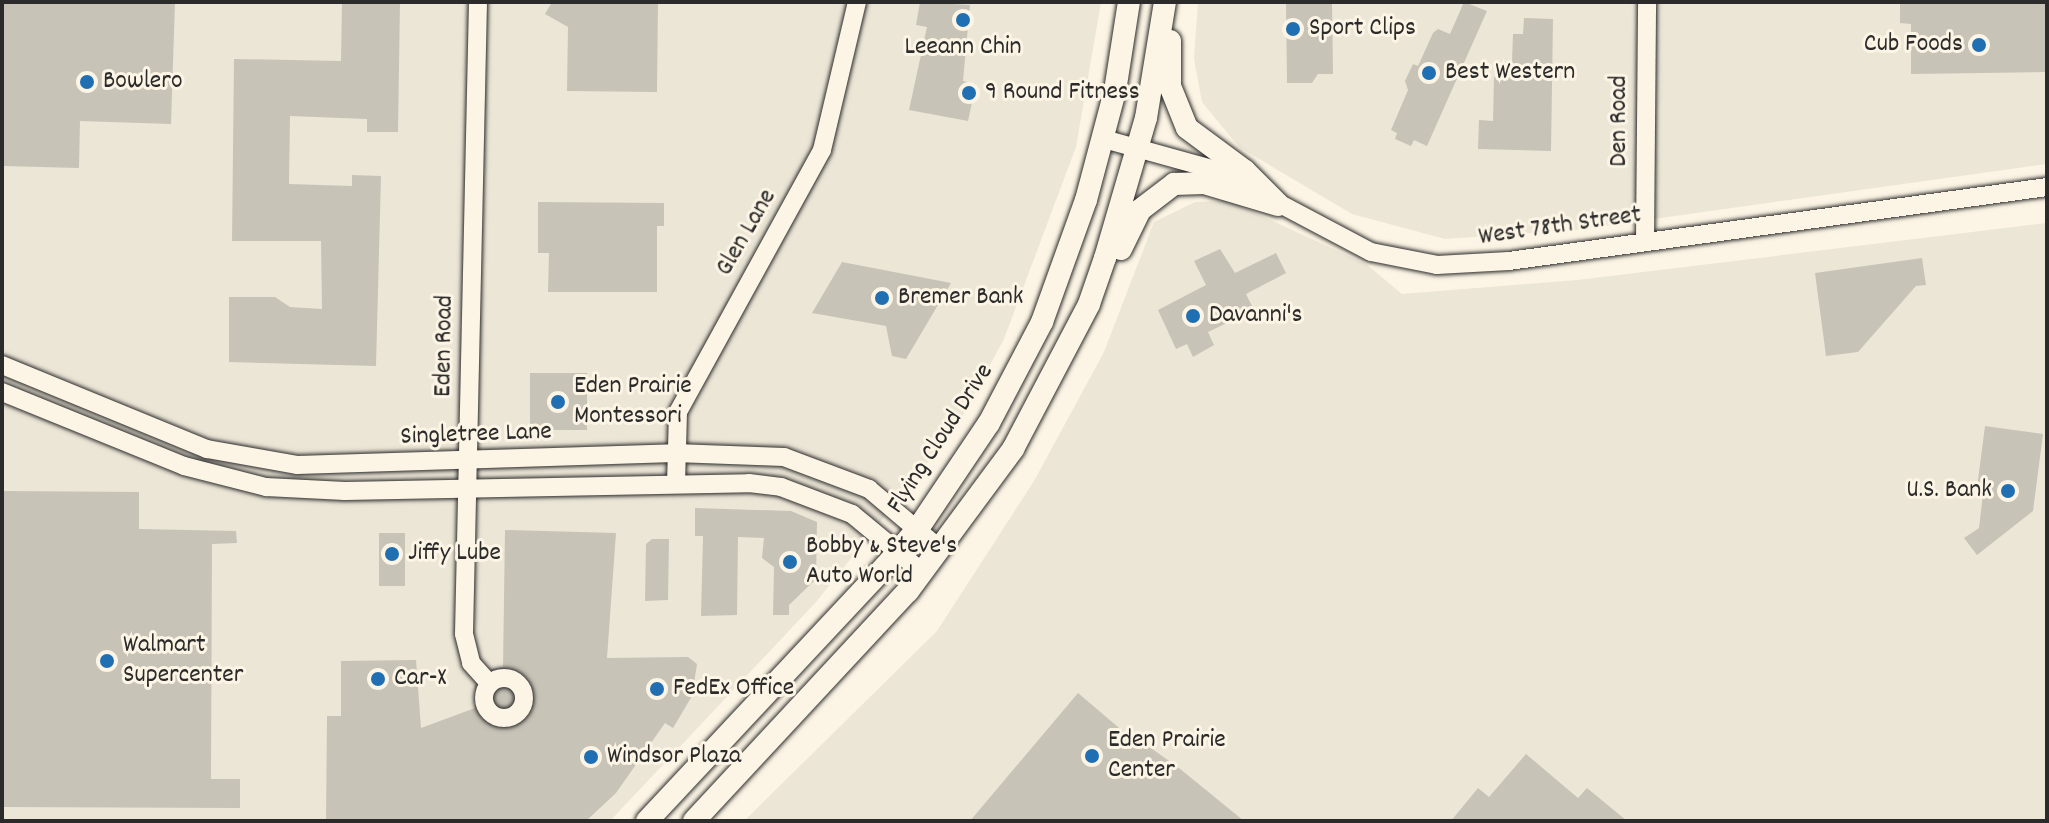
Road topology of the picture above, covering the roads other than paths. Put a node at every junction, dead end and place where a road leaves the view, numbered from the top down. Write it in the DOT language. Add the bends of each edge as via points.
graph roads {
  1 [pos="478,2"];
  2 [pos="857,2"];
  3 [pos="1129,2"];
  4 [pos="1167,2"];
  5 [pos="1647,2"];
  6 [pos="1104,139"];
  7 [pos="1138,147"];
  8 [pos="2042,190"];
  9 [pos="1278,205"];
  10 [pos="1645,241"];
  11 [pos="1089,304"];
  12 [pos="2,365"];
  13 [pos="2,392"];
  14 [pos="675,453"];
  15 [pos="469,461"];
  16 [pos="676,484"];
  17 [pos="466,490"];
  18 [pos="919,527"];
  19 [pos="940,549"];
  20 [pos="898,552"];
  21 [pos="922,572"];
  22 [pos="489,683"];
  23 [pos="647,821"];
  24 [pos="694,821"];
  1 -- 15 [label="street, Eden Road"];
  2 -- 14 [label="street, Glen Lane" via="822,150 686,394 678,412"];
  3 -- 6 [label="main road, Flying Cloud Drive"];
  4 -- 7 [label="main road"];
  4 -- 9 [label="main road" via="1170,86 1180,116 1195,137 1245,171"];
  5 -- 10 [label="street, Den Road"];
  6 -- 7 [label="street, West 78th Street"];
  6 -- 18 [label="main road, Flying Cloud Drive" via="1042,322 989,423"];
  7 -- 9 [label="street, West 78th Street" via="1216,170"];
  7 -- 11 [label="main road"];
  8 -- 10 [label="street, West 78th Street"];
  9 -- 10 [label="street, West 78th Street" via="1371,252 1409,263 1472,265"];
  9 -- 11 [label="main road" via="1204,183 1174,184 1160,191 1140,210 1109,283"];
  11 -- 19 [label="main road" via="1013,449"];
  12 -- 15 [label="street, Singletree Lane" via="194,444 248,458 306,465"];
  13 -- 17 [label="street, Singletree Lane" via="184,466 266,487"];
  14 -- 15 [label="street, Singletree Lane"];
  14 -- 16 [label="street, Glen Lane"];
  14 -- 18 [label="street, Singletree Lane" via="750,452 812,464 869,489"];
  15 -- 17 [label="street, Eden Road"];
  16 -- 17 [label="street, Singletree Lane"];
  16 -- 20 [label="street, Singletree Lane" via="749,483 810,495 852,514"];
  17 -- 22 [label="street, Eden Road" via="465,648"];
  18 -- 19 [label="street, Singletree Lane"];
  18 -- 20 [label="main road, Flying Cloud Drive"];
  19 -- 21 [label="main road"];
  20 -- 21 [label="street, Singletree Lane"];
  20 -- 23 [label="main road, Flying Cloud Drive"];
  21 -- 24 [label="main road"];
}
